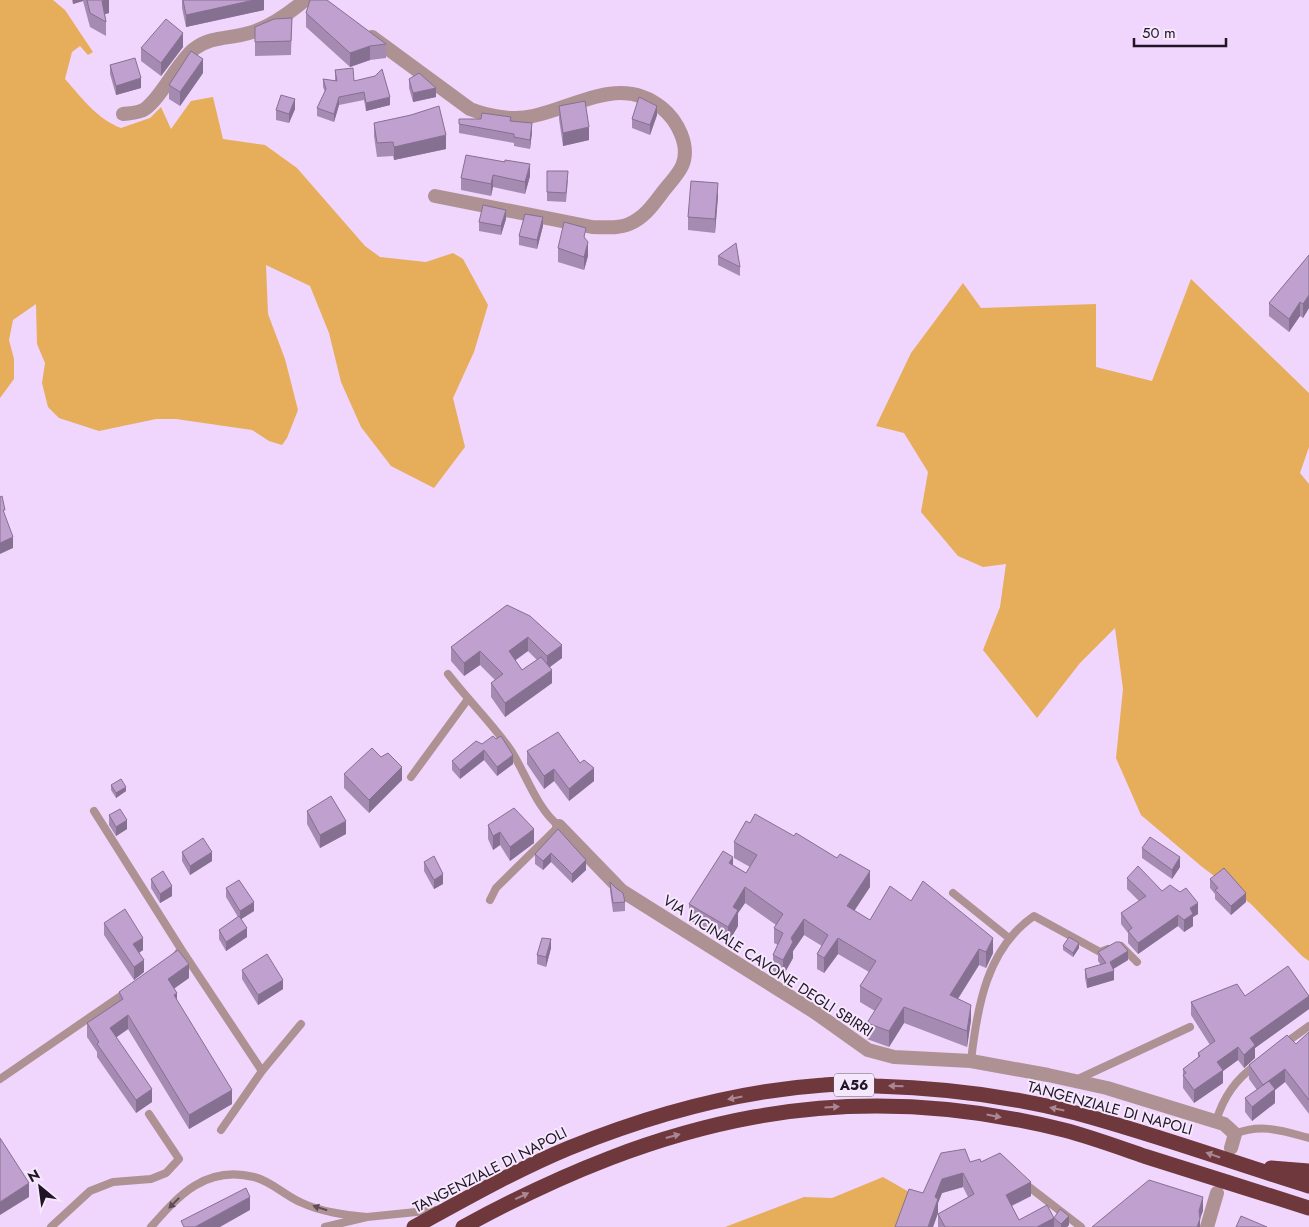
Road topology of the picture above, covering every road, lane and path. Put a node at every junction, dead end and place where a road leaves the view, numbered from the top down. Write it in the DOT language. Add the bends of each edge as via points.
graph roads {
  1 [pos="304,0"];
  2 [pos="362,29"];
  3 [pos="123,114"];
  4 [pos="435,196"];
  5 [pos="448,674"];
  6 [pos="468,700"];
  7 [pos="411,777"];
  8 [pos="94,811"];
  9 [pos="559,826"];
  10 [pos="952,893"];
  11 [pos="490,900"];
  12 [pos="1009,938"];
  13 [pos="182,949"];
  14 [pos="1136,962"];
  15 [pos="167,963"];
  16 [pos="135,985"];
  17 [pos="300,1024"];
  18 [pos="1309,1026"];
  19 [pos="1190,1027"];
  20 [pos="1280,1047"];
  21 [pos="1265,1058"];
  22 [pos="971,1060"];
  23 [pos="262,1071"];
  24 [pos="0,1078"];
  25 [pos="1074,1081"];
  26 [pos="148,1114"];
  27 [pos="1216,1121"];
  28 [pos="221,1130"];
  29 [pos="1235,1134"];
  30 [pos="1309,1138"];
  31 [pos="1231,1148"];
  32 [pos="1242,1165"];
  33 [pos="1309,1171"];
  34 [pos="1015,1174"];
  35 [pos="1309,1186"];
  36 [pos="1217,1193"];
  37 [pos="504,1205"];
  38 [pos="448,1208"];
  39 [pos="1309,1208"];
  40 [pos="367,1218"];
  41 [pos="52,1227"];
  42 [pos="151,1227"];
  43 [pos="325,1227"];
  44 [pos="414,1227"];
  45 [pos="464,1227"];
  46 [pos="479,1227"];
  47 [pos="1081,1227"];
  48 [pos="1207,1227"];
  1 -- 3 [label="street" via="260,30 201,44 180,64 146,108"];
  2 -- 4 [label="street" via="470,109 482,114 518,118 532,116 613,92 638,95 662,108 676,124 682,138 682,166 646,212 638,220 623,226 592,227"];
  5 -- 6 [label="lane"];
  6 -- 7 [label="lane"];
  6 -- 9 [label="lane" via="496,729 525,773 548,817"];
  8 -- 13 [label="lane"];
  9 -- 11 [label="lane" via="496,888"];
  9 -- 22 [label="street, VIA VICINALE CAVONE DEGLI SBIRRI" via="622,891 816,1012 868,1050 894,1057"];
  10 -- 12 [label="lane"];
  12 -- 14 [label="lane" via="1034,916 1100,952 1123,946"];
  12 -- 22 [label="lane" via="993,966 976,1016"];
  13 -- 15 [label="lane"];
  13 -- 23 [label="lane"];
  16 -- 24 [label="lane"];
  17 -- 23 [label="lane"];
  18 -- 20 [label="lane"];
  19 -- 25 [label="lane"];
  21 -- 27 [label="lane" via="1243,1074 1231,1088"];
  22 -- 25 [label="street, VIA VICINALE CAVONE DEGLI SBIRRI"];
  23 -- 28 [label="lane"];
  25 -- 27 [label="street, VIA VICINALE CAVONE DEGLI SBIRRI"];
  26 -- 41 [label="lane" via="179,1159 166,1173 151,1179 114,1182 90,1191"];
  27 -- 29 [label="street, VIA VICINALE CAVONE DEGLI SBIRRI"];
  29 -- 30 [label="lane" via="1246,1129 1269,1127"];
  29 -- 31 [label="street"];
  32 -- 33 [label="highway"];
  32 -- 35 [label="highway, TANGENZIALE DI NAPOLI / A56"];
  32 -- 38 [label="highway, TANGENZIALE DI NAPOLI / A56, one-way" via="1074,1113 1009,1099 906,1087 825,1084 684,1108 646,1120 533,1164"];
  34 -- 47 [label="lane"];
  36 -- 48 [label="street"];
  37 -- 39 [label="highway, A56, one-way" via="613,1156 656,1141 754,1116 848,1106 928,1107 1065,1130"];
  37 -- 45 [label="highway, A56"];
  37 -- 46 [label="lane"];
  38 -- 40 [label="lane"];
  38 -- 44 [label="highway, TANGENZIALE DI NAPOLI / A56"];
  40 -- 42 [label="lane, one-way" via="337,1214 300,1202 254,1177 231,1175 210,1176 191,1187"];
  40 -- 43 [label="lane"];
}
